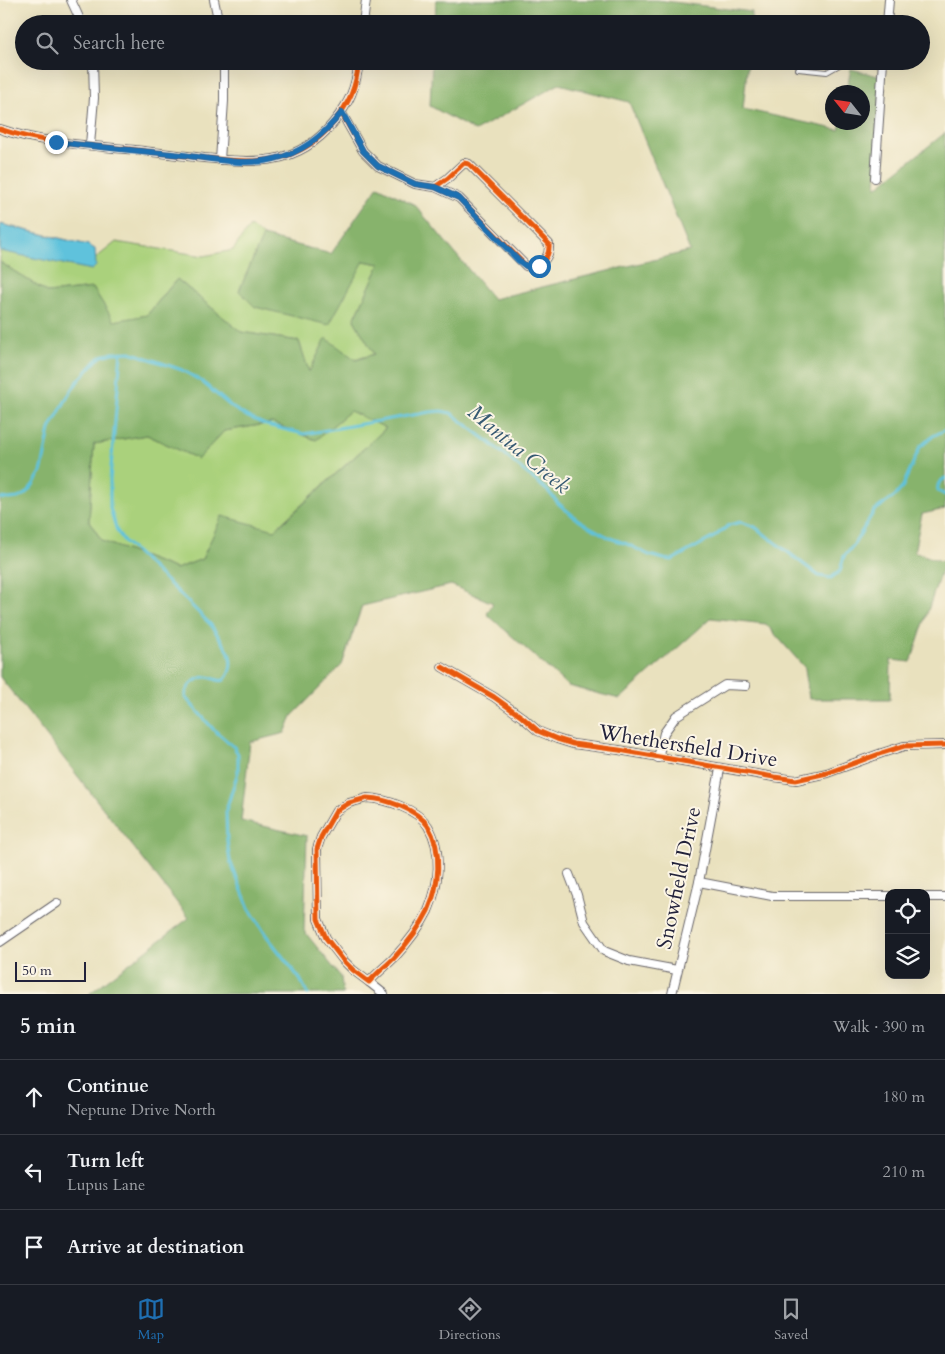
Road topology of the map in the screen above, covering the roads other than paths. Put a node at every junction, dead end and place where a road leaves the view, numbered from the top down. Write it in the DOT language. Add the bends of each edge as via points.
graph roads {
  1 [pos="71,0"];
  2 [pos="214,0"];
  3 [pos="366,0"];
  4 [pos="889,0"];
  5 [pos="78,15"];
  6 [pos="217,15"];
  7 [pos="364,15"];
  8 [pos="888,15"];
  9 [pos="93,70"];
  10 [pos="224,70"];
  11 [pos="358,70"];
  12 [pos="812,70"];
  13 [pos="831,70"];
  14 [pos="883,70"];
  15 [pos="342,112"];
  16 [pos="0,129"];
  17 [pos="90,145"];
  18 [pos="220,160"];
  19 [pos="876,178"];
  20 [pos="435,187"];
  21 [pos="442,667"];
  22 [pos="746,686"];
  23 [pos="945,745"];
  24 [pos="658,758"];
  25 [pos="720,769"];
  26 [pos="569,874"];
  27 [pos="700,882"];
  28 [pos="885,896"];
  29 [pos="930,897"];
  30 [pos="945,897"];
  31 [pos="57,903"];
  32 [pos="0,942"];
  33 [pos="677,970"];
  34 [pos="369,982"];
  35 [pos="384,994"];
  36 [pos="672,994"];
  1 -- 5 [label="street"];
  2 -- 6 [label="street"];
  3 -- 7 [label="street"];
  4 -- 8 [label="street"];
  9 -- 17 [label="street"];
  10 -- 18 [label="street"];
  11 -- 15 [label="street" via="357,80"];
  12 -- 13 [label="lane"];
  14 -- 19 [label="street"];
  15 -- 18 [label="street" via="318,138 287,155 258,162"];
  15 -- 20 [label="street" via="363,151 378,166 415,184"];
  16 -- 17 [label="street" via="38,139"];
  17 -- 18 [label="street"];
  20 -- 20 [label="street" via="459,198 526,266 539,266 547,258 549,244 469,164 464,163"];
  21 -- 24 [label="street, Whethersfield Drive" via="494,697 538,731 572,744"];
  22 -- 24 [label="street" via="725,685 676,716 664,733"];
  23 -- 25 [label="street, Whethersfield Drive" via="904,746 827,773 796,780"];
  24 -- 25 [label="street, Whethersfield Drive"];
  25 -- 27 [label="street, Snowfield Drive"];
  26 -- 33 [label="street" via="584,922 604,951 629,961"];
  27 -- 28 [label="street" via="772,896"];
  27 -- 33 [label="street, Snowfield Drive"];
  29 -- 30 [label="street"];
  31 -- 32 [label="street"];
  33 -- 36 [label="street, Snowfield Drive"];
  34 -- 34 [label="street" via="353,970 326,938 318,919 317,849 336,811 349,803 379,798 420,817 428,826 438,873 428,911 394,958"];
  34 -- 35 [label="street"];
}
